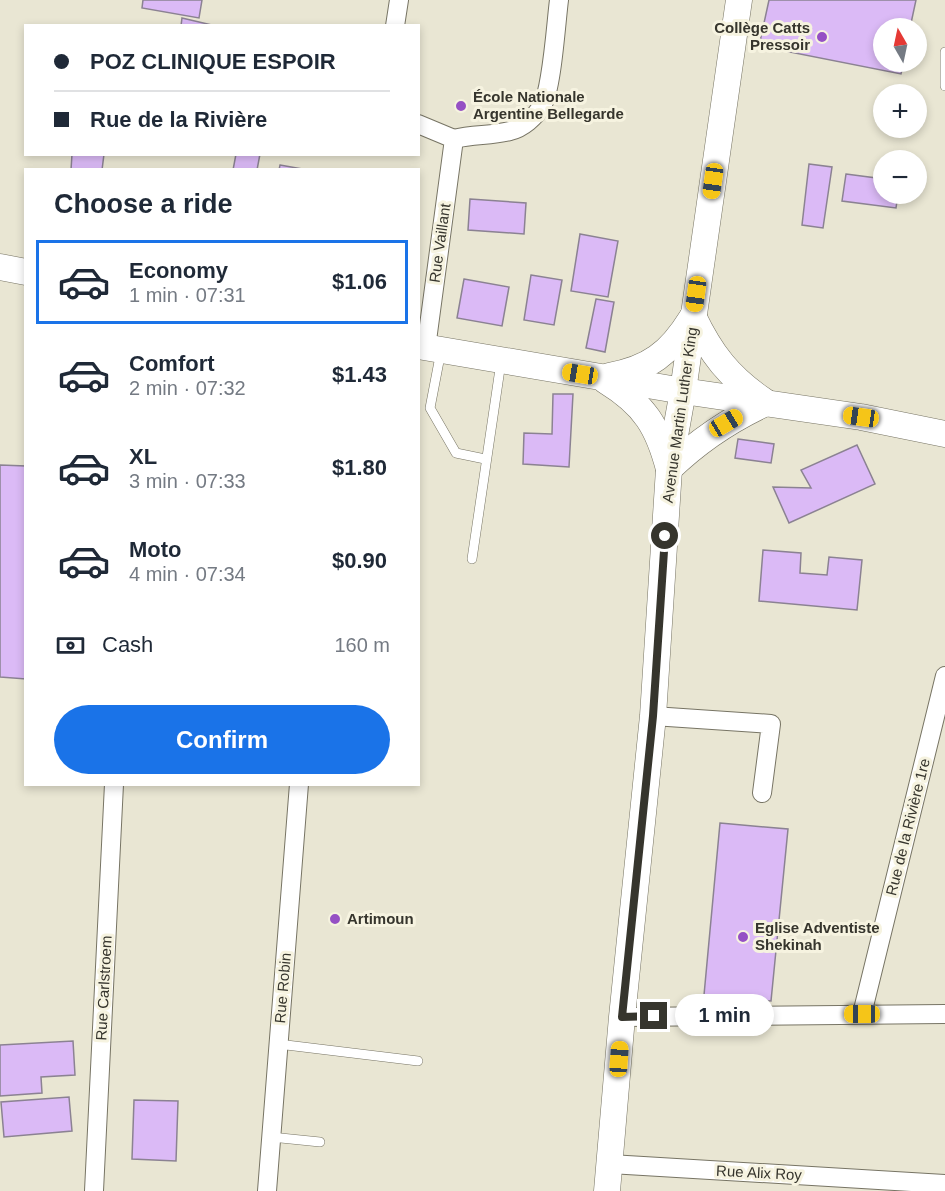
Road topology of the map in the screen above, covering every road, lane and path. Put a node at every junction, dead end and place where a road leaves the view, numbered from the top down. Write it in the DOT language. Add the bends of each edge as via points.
graph roads {
  1 [pos="399,0"];
  2 [pos="559,0"];
  3 [pos="739,0"];
  4 [pos="395,24"];
  5 [pos="945,52"];
  6 [pos="945,86"];
  7 [pos="420,125"];
  8 [pos="454,139"];
  9 [pos="0,267"];
  10 [pos="24,272"];
  11 [pos="693,316"];
  12 [pos="429,348"];
  13 [pos="501,361"];
  14 [pos="600,377"];
  15 [pos="683,391"];
  16 [pos="766,403"];
  17 [pos="945,434"];
  18 [pos="485,459"];
  19 [pos="669,469"];
  20 [pos="472,559"];
  21 [pos="945,676"];
  22 [pos="653,716"];
  23 [pos="114,786"];
  24 [pos="299,786"];
  25 [pos="762,793"];
  26 [pos="862,1014"];
  27 [pos="945,1014"];
  28 [pos="622,1017"];
  29 [pos="278,1044"];
  30 [pos="418,1061"];
  31 [pos="271,1137"];
  32 [pos="320,1142"];
  33 [pos="610,1164"];
  34 [pos="945,1184"];
  35 [pos="94,1191"];
  36 [pos="267,1191"];
  37 [pos="607,1191"];
  1 -- 4 [label="street"];
  2 -- 8 [label="street" via="543,104 532,118 510,131"];
  3 -- 11 [label="main road, Avenue Martin Luther King"];
  5 -- 6 [label="lane"];
  7 -- 8 [label="street"];
  8 -- 12 [label="street, Rue Vaillant"];
  9 -- 10 [label="main road"];
  11 -- 14 [label="main road" via="677,341 655,360 629,372"];
  11 -- 15 [label="main road, Avenue Martin Luther King"];
  11 -- 16 [label="main road" via="722,366"];
  12 -- 13 [label="main road"];
  12 -- 18 [label="lane" via="430,408 456,453"];
  13 -- 14 [label="main road"];
  13 -- 18 [label="lane"];
  14 -- 15 [label="main road"];
  14 -- 19 [label="main road" via="625,393 646,414 661,440"];
  15 -- 16 [label="main road"];
  15 -- 19 [label="main road, Avenue Martin Luther King"];
  16 -- 17 [label="main road"];
  16 -- 19 [label="main road" via="714,430"];
  18 -- 20 [label="lane"];
  19 -- 22 [label="main road, Avenue Martin Luther King"];
  21 -- 26 [label="street, Rue de la Rivière 1re"];
  22 -- 25 [label="street" via="771,724"];
  22 -- 28 [label="main road, Avenue Martin Luther King"];
  23 -- 35 [label="street, Rue Carlstroem"];
  24 -- 29 [label="street, Rue Robin"];
  26 -- 27 [label="street"];
  26 -- 28 [label="street"];
  28 -- 33 [label="main road, Avenue Martin Luther King"];
  29 -- 30 [label="lane"];
  29 -- 31 [label="street, Rue Robin"];
  31 -- 32 [label="lane"];
  31 -- 36 [label="street, Rue Robin"];
  33 -- 34 [label="street, Rue Alix Roy"];
  33 -- 37 [label="main road, Avenue Martin Luther King"];
}
